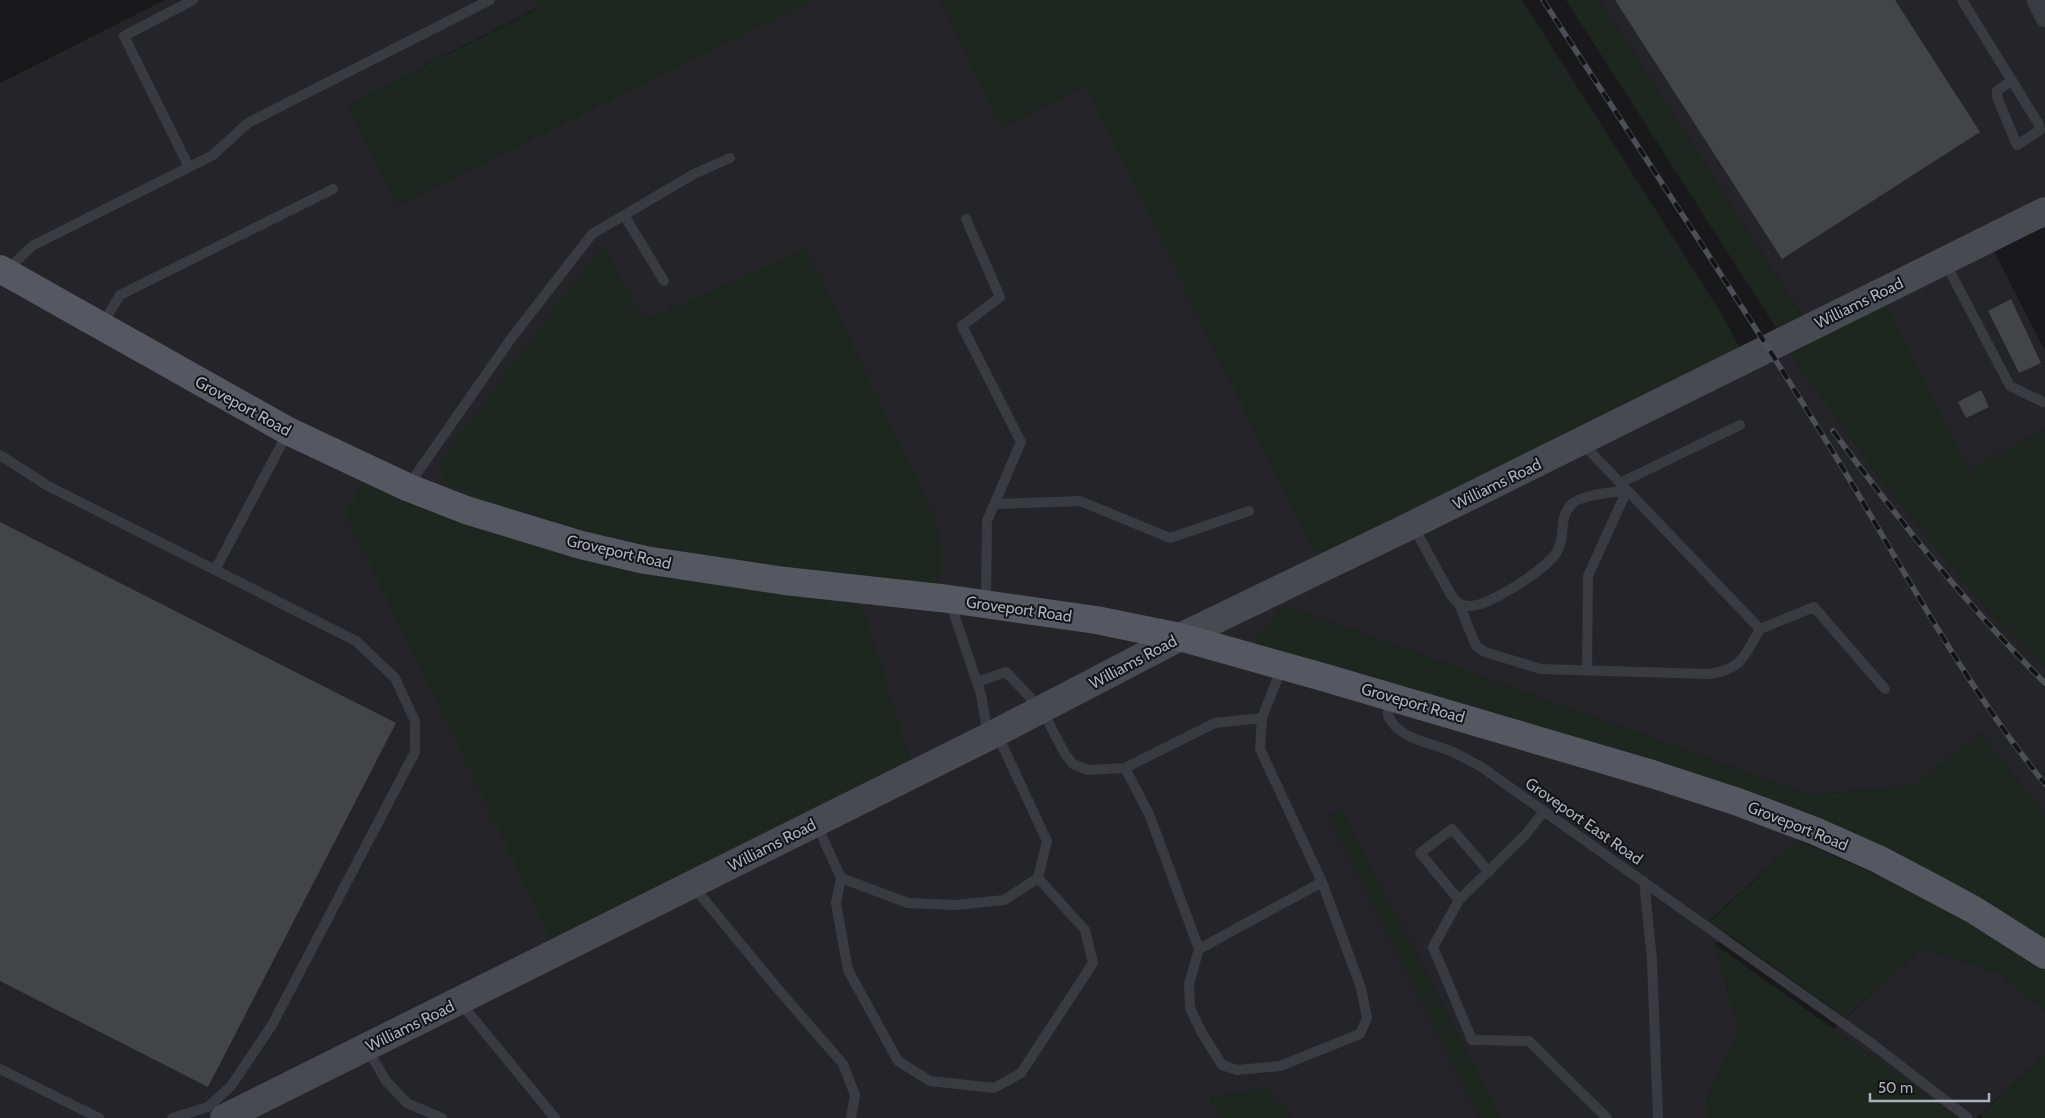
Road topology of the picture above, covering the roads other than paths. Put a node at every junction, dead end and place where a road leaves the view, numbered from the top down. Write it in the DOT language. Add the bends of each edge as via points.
graph roads {
  1 [pos="194,0"];
  2 [pos="490,0"];
  3 [pos="1962,0"];
  4 [pos="2036,0"];
  5 [pos="2045,18"];
  6 [pos="2012,80"];
  7 [pos="730,158"];
  8 [pos="189,167"];
  9 [pos="333,189"];
  10 [pos="2045,211"];
  11 [pos="624,215"];
  12 [pos="966,219"];
  13 [pos="1945,261"];
  14 [pos="3,270"];
  15 [pos="664,281"];
  16 [pos="102,325"];
  17 [pos="2043,402"];
  18 [pos="1740,425"];
  19 [pos="288,431"];
  20 [pos="1581,442"];
  21 [pos="0,455"];
  22 [pos="1620,482"];
  23 [pos="407,487"];
  24 [pos="1627,490"];
  25 [pos="994,504"];
  26 [pos="1249,511"];
  27 [pos="1412,526"];
  28 [pos="215,570"];
  29 [pos="949,599"];
  30 [pos="986,604"];
  31 [pos="1459,604"];
  32 [pos="1760,629"];
  33 [pos="1180,638"];
  34 [pos="1282,666"];
  35 [pos="1587,671"];
  36 [pos="978,682"];
  37 [pos="1885,689"];
  38 [pos="1390,697"];
  39 [pos="1042,710"];
  40 [pos="1262,718"];
  41 [pos="992,735"];
  42 [pos="1125,768"];
  43 [pos="1544,811"];
  44 [pos="816,823"];
  45 [pos="1489,872"];
  46 [pos="841,878"];
  47 [pos="1038,878"];
  48 [pos="1644,881"];
  49 [pos="1322,882"];
  50 [pos="692,885"];
  51 [pos="1459,900"];
  52 [pos="1199,948"];
  53 [pos="2045,955"];
  54 [pos="460,1001"];
  55 [pos="366,1048"];
  56 [pos="0,1069"];
  57 [pos="99,1118"];
  58 [pos="172,1118"];
  59 [pos="224,1118"];
  60 [pos="442,1118"];
  61 [pos="555,1118"];
  62 [pos="850,1118"];
  63 [pos="1607,1118"];
  64 [pos="1658,1118"];
  65 [pos="1968,1118"];
  1 -- 8 [label="lane" via="124,36"];
  2 -- 8 [label="lane" via="248,123 213,155"];
  3 -- 6 [label="lane"];
  4 -- 5 [label="street"];
  6 -- 6 [label="lane" via="2040,128 2017,145 1997,96 1997,91"];
  7 -- 11 [label="lane" via="694,174"];
  8 -- 14 [label="lane" via="32,246"];
  9 -- 16 [label="lane" via="120,295"];
  10 -- 13 [label="main road, Williams Road"];
  11 -- 15 [label="lane"];
  11 -- 23 [label="lane" via="592,234 510,340"];
  12 -- 25 [label="lane" via="1000,297 962,326 1021,442"];
  13 -- 17 [label="lane" via="2010,386"];
  13 -- 20 [label="main road, Williams Road"];
  14 -- 16 [label="main road, Groveport Road"];
  16 -- 19 [label="main road, Groveport Road"];
  18 -- 22 [label="lane"];
  19 -- 23 [label="main road, Groveport Road"];
  19 -- 28 [label="lane"];
  20 -- 22 [label="lane"];
  20 -- 27 [label="main road, Williams Road"];
  21 -- 28 [label="lane" via="48,486"];
  22 -- 24 [label="lane"];
  23 -- 29 [label="main road, Groveport Road" via="466,510 645,560 785,581"];
  24 -- 31 [label="lane" via="1574,502 1564,514 1558,551 1550,562 1530,578 1481,603 1471,606"];
  24 -- 32 [label="lane"];
  24 -- 35 [label="lane" via="1588,576"];
  25 -- 26 [label="lane" via="1080,501 1170,538"];
  25 -- 30 [label="lane" via="986,521"];
  27 -- 31 [label="lane" via="1450,595"];
  27 -- 33 [label="main road, Williams Road"];
  28 -- 58 [label="lane" via="356,641 395,678 415,721 415,752 272,1026 231,1086 208,1107"];
  29 -- 30 [label="main road, Groveport Road"];
  29 -- 36 [label="lane"];
  30 -- 33 [label="main road, Groveport Road" via="1096,620"];
  31 -- 35 [label="lane" via="1476,646 1485,652 1541,669"];
  32 -- 35 [label="lane" via="1739,665 1725,672"];
  32 -- 37 [label="lane" via="1814,607"];
  33 -- 34 [label="main road, Groveport Road"];
  33 -- 39 [label="main road, Williams Road"];
  34 -- 38 [label="main road, Groveport Road"];
  34 -- 40 [label="lane"];
  36 -- 39 [label="lane" via="1006,672"];
  36 -- 41 [label="lane"];
  38 -- 43 [label="lane, Groveport East Road" via="1388,715 1396,729 1480,766"];
  38 -- 53 [label="main road, Groveport Road" via="1652,774 1815,831 1871,855 1936,889"];
  39 -- 41 [label="main road, Williams Road"];
  39 -- 42 [label="lane" via="1073,764 1088,770"];
  40 -- 42 [label="lane" via="1214,723"];
  40 -- 49 [label="lane" via="1260,749"];
  41 -- 44 [label="main road, Williams Road"];
  41 -- 47 [label="lane" via="1047,841"];
  42 -- 52 [label="lane" via="1149,814"];
  43 -- 45 [label="lane"];
  43 -- 48 [label="lane, Groveport East Road"];
  44 -- 46 [label="lane"];
  44 -- 50 [label="main road, Williams Road"];
  45 -- 51 [label="lane"];
  45 -- 51 [label="lane" via="1452,829 1420,853"];
  46 -- 47 [label="lane" via="908,903 956,904 1004,900"];
  46 -- 47 [label="lane" via="836,903 848,970 898,1061 930,1081 994,1088 1021,1073 1093,963 1084,930"];
  48 -- 64 [label="lane" via="1652,960"];
  48 -- 65 [label="lane, Groveport East Road"];
  49 -- 52 [label="lane"];
  49 -- 52 [label="lane" via="1361,988 1367,1018 1360,1034 1280,1066 1237,1070 1222,1065 1190,1008 1189,984"];
  50 -- 54 [label="main road, Williams Road"];
  50 -- 62 [label="lane" via="843,1064 855,1095"];
  51 -- 63 [label="lane" via="1433,947 1472,1040 1529,1041"];
  54 -- 55 [label="main road, Williams Road"];
  54 -- 61 [label="lane"];
  55 -- 59 [label="main road, Williams Road"];
  55 -- 60 [label="lane" via="386,1081 407,1104"];
  56 -- 57 [label="lane"];
}
